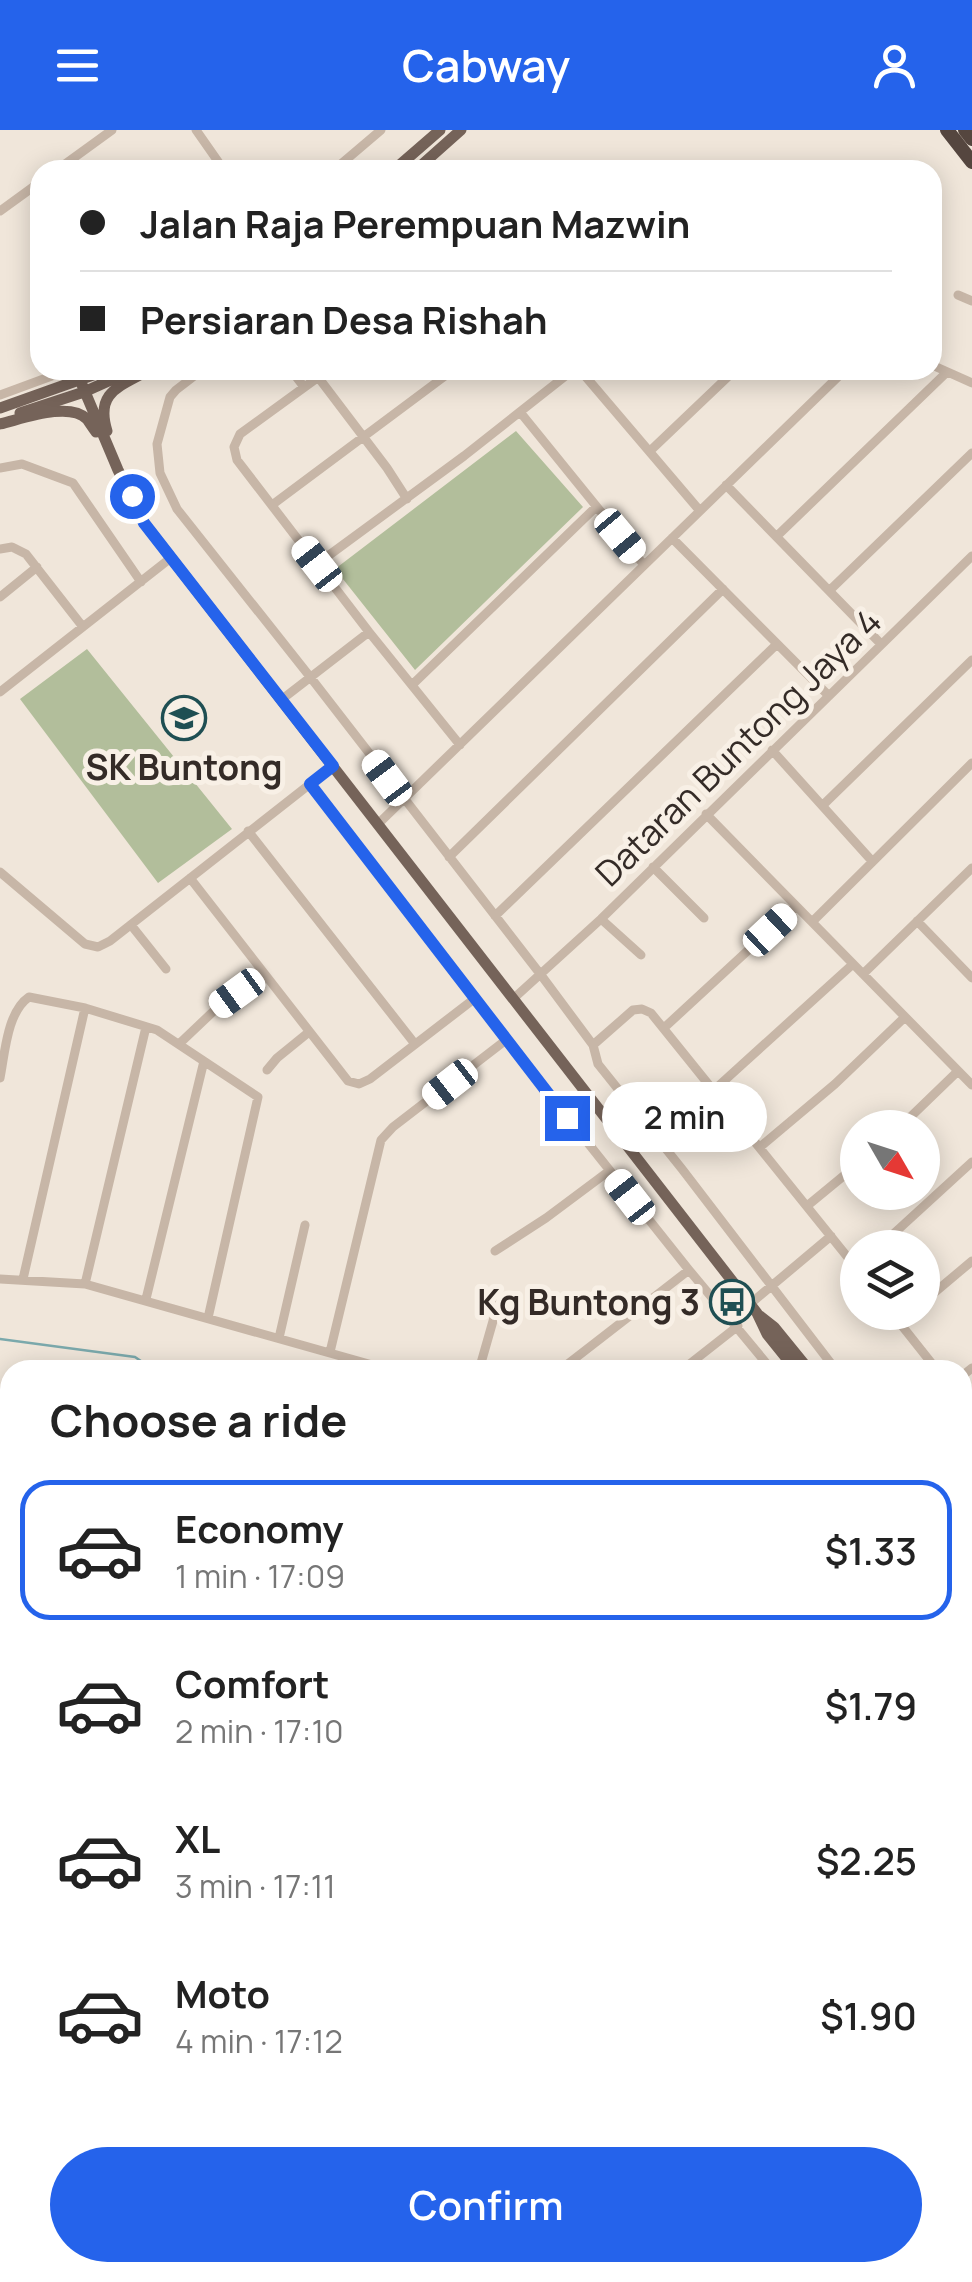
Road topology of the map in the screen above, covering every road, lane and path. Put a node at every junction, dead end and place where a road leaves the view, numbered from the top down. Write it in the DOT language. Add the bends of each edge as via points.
graph roads {
  1 [pos="112,130"];
  2 [pos="196,130"];
  3 [pos="440,130"];
  4 [pos="462,130"];
  5 [pos="472,130"];
  6 [pos="947,130"];
  7 [pos="965,130"];
  8 [pos="377,131"];
  9 [pos="972,139"];
  10 [pos="71,160"];
  11 [pos="217,160"];
  12 [pos="345,160"];
  13 [pos="406,160"];
  14 [pos="428,160"];
  15 [pos="438,160"];
  16 [pos="972,162"];
  17 [pos="30,189"];
  18 [pos="0,211"];
  19 [pos="958,295"];
  20 [pos="972,301"];
  21 [pos="942,370"];
  22 [pos="947,372"];
  23 [pos="942,377"];
  24 [pos="41,380"];
  25 [pos="91,380"];
  26 [pos="101,380"];
  27 [pos="130,380"];
  28 [pos="189,380"];
  29 [pos="299,380"];
  30 [pos="314,380"];
  31 [pos="320,380"];
  32 [pos="441,380"];
  33 [pos="563,380"];
  34 [pos="586,380"];
  35 [pos="724,380"];
  36 [pos="835,380"];
  37 [pos="939,380"];
  38 [pos="972,383"];
  39 [pos="82,386"];
  40 [pos="304,387"];
  41 [pos="0,395"];
  42 [pos="0,408"];
  43 [pos="520,412"];
  44 [pos="0,422"];
  45 [pos="364,438"];
  46 [pos="650,451"];
  47 [pos="972,453"];
  48 [pos="0,468"];
  49 [pos="118,470"];
  50 [pos="726,485"];
  51 [pos="408,499"];
  52 [pos="272,505"];
  53 [pos="596,507"];
  54 [pos="700,511"];
  55 [pos="777,536"];
  56 [pos="672,538"];
  57 [pos="0,549"];
  58 [pos="972,556"];
  59 [pos="172,558"];
  60 [pos="317,564"];
  61 [pos="644,565"];
  62 [pos="38,567"];
  63 [pos="141,582"];
  64 [pos="722,589"];
  65 [pos="830,590"];
  66 [pos="0,597"];
  67 [pos="83,626"];
  68 [pos="369,632"];
  69 [pos="776,644"];
  70 [pos="881,644"];
  71 [pos="972,660"];
  72 [pos="311,678"];
  73 [pos="413,684"];
  74 [pos="0,692"];
  75 [pos="829,696"];
  76 [pos="282,700"];
  77 [pos="460,745"];
  78 [pos="772,750"];
  79 [pos="971,765"];
  80 [pos="333,766"];
  81 [pos="310,784"];
  82 [pos="404,798"];
  83 [pos="823,805"];
  84 [pos="706,814"];
  85 [pos="378,824"];
  86 [pos="248,831"];
  87 [pos="449,858"];
  88 [pos="872,862"];
  89 [pos="654,867"];
  90 [pos="971,871"];
  91 [pos="0,872"];
  92 [pos="190,878"];
  93 [pos="796,906"];
  94 [pos="495,916"];
  95 [pos="704,918"];
  96 [pos="601,919"];
  97 [pos="917,921"];
  98 [pos="812,922"];
  99 [pos="131,925"];
  100 [pos="641,955"];
  101 [pos="853,964"];
  102 [pos="166,969"];
  103 [pos="263,973"];
  104 [pos="863,974"];
  105 [pos="540,976"];
  106 [pos="972,978"];
  107 [pos="474,999"];
  108 [pos="513,999"];
  109 [pos="85,1008"];
  110 [pos="906,1017"];
  111 [pos="0,1020"];
  112 [pos="12,1023"];
  113 [pos="146,1026"];
  114 [pos="664,1027"];
  115 [pos="309,1032"];
  116 [pos="506,1040"];
  117 [pos="179,1044"];
  118 [pos="415,1044"];
  119 [pos="593,1045"];
  120 [pos="204,1060"];
  121 [pos="267,1070"];
  122 [pos="958,1071"];
  123 [pos="0,1078"];
  124 [pos="972,1085"];
  125 [pos="714,1090"];
  126 [pos="918,1110"];
  127 [pos="760,1147"];
  128 [pos="972,1162"];
  129 [pos="609,1171"];
  130 [pos="840,1179"];
  131 [pos="807,1206"];
  132 [pos="305,1225"];
  133 [pos="898,1230"];
  134 [pos="831,1236"];
  135 [pos="840,1247"];
  136 [pos="495,1251"];
  137 [pos="972,1261"];
  138 [pos="689,1270"];
  139 [pos="0,1279"];
  140 [pos="23,1279"];
  141 [pos="85,1284"];
  142 [pos="772,1285"];
  143 [pos="940,1288"];
  144 [pos="146,1300"];
  145 [pos="499,1300"];
  146 [pos="754,1308"];
  147 [pos="208,1318"];
  148 [pos="738,1326"];
  149 [pos="905,1330"];
  150 [pos="279,1338"];
  151 [pos="330,1352"];
  152 [pos="357,1360"];
  153 [pos="482,1360"];
  154 [pos="573,1360"];
  155 [pos="695,1360"];
  156 [pos="764,1360"];
  157 [pos="788,1360"];
  158 [pos="801,1360"];
  159 [pos="828,1360"];
  160 [pos="929,1360"];
  1 -- 10 [label="street"];
  2 -- 11 [label="street"];
  3 -- 13 [label="main road"];
  4 -- 14 [label="main road"];
  5 -- 15 [label="main road"];
  6 -- 16 [label="highway"];
  7 -- 9 [label="highway"];
  8 -- 12 [label="street"];
  17 -- 18 [label="street"];
  19 -- 20 [label="street"];
  21 -- 22 [label="street"];
  22 -- 23 [label="street"];
  22 -- 38 [label="street"];
  24 -- 41 [label="street"];
  25 -- 39 [label="main road"];
  26 -- 39 [label="main road"];
  27 -- 49 [label="main road" via="113,390 102,409"];
  28 -- 72 [label="street" via="170,397 157,444 160,473 177,509"];
  29 -- 40 [label="street"];
  30 -- 40 [label="street"];
  31 -- 45 [label="street"];
  32 -- 45 [label="street"];
  33 -- 43 [label="street"];
  34 -- 46 [label="street"];
  35 -- 46 [label="street"];
  36 -- 50 [label="street"];
  37 -- 55 [label="street"];
  39 -- 42 [label="main road"];
  39 -- 44 [label="main road"];
  39 -- 49 [label="main road"];
  40 -- 52 [label="street" via="240,434 234,447"];
  43 -- 51 [label="street"];
  43 -- 53 [label="street"];
  44 -- 49 [label="main road" via="76,412"];
  45 -- 51 [label="street"];
  45 -- 52 [label="street"];
  46 -- 54 [label="street"];
  47 -- 65 [label="street"];
  48 -- 63 [label="street" via="22,464 73,483"];
  49 -- 59 [label="main road" via="144,523"];
  50 -- 54 [label="street"];
  50 -- 55 [label="street"];
  51 -- 60 [label="street"];
  52 -- 60 [label="street"];
  53 -- 61 [label="street"];
  53 -- 73 [label="street"];
  54 -- 56 [label="street"];
  55 -- 65 [label="street"];
  56 -- 61 [label="street"];
  56 -- 64 [label="street"];
  57 -- 62 [label="street" via="12,547"];
  58 -- 70 [label="street, Dataran Buntong Jaya 4"];
  59 -- 63 [label="street"];
  59 -- 76 [label="main road"];
  60 -- 68 [label="street"];
  61 -- 77 [label="street"];
  62 -- 66 [label="street"];
  62 -- 67 [label="street"];
  63 -- 67 [label="street"];
  64 -- 69 [label="street"];
  64 -- 87 [label="street"];
  65 -- 70 [label="street"];
  67 -- 74 [label="street"];
  68 -- 72 [label="street"];
  68 -- 73 [label="street"];
  69 -- 75 [label="street"];
  69 -- 94 [label="street"];
  70 -- 75 [label="street, Dataran Buntong Jaya 4"];
  71 -- 83 [label="street"];
  72 -- 76 [label="street"];
  72 -- 82 [label="street"];
  73 -- 77 [label="street"];
  75 -- 78 [label="street, Dataran Buntong Jaya 4"];
  76 -- 80 [label="main road"];
  77 -- 82 [label="street"];
  78 -- 83 [label="street"];
  78 -- 84 [label="street, Dataran Buntong Jaya 4"];
  79 -- 88 [label="street"];
  80 -- 81 [label="street"];
  80 -- 85 [label="main road"];
  81 -- 86 [label="street"];
  81 -- 107 [label="street"];
  82 -- 85 [label="street"];
  82 -- 87 [label="street"];
  83 -- 88 [label="street"];
  84 -- 89 [label="street, Dataran Buntong Jaya 4"];
  84 -- 93 [label="street"];
  85 -- 108 [label="main road"];
  86 -- 92 [label="street"];
  86 -- 118 [label="street"];
  87 -- 94 [label="street"];
  88 -- 98 [label="street"];
  89 -- 95 [label="street"];
  89 -- 96 [label="street, Dataran Buntong Jaya 4"];
  90 -- 97 [label="street"];
  91 -- 99 [label="street" via="85,944 98,947"];
  92 -- 99 [label="street"];
  92 -- 103 [label="street"];
  93 -- 98 [label="street"];
  93 -- 114 [label="street"];
  94 -- 105 [label="street"];
  96 -- 100 [label="street"];
  96 -- 105 [label="street, Dataran Buntong Jaya 4"];
  97 -- 104 [label="street"];
  97 -- 106 [label="street"];
  98 -- 101 [label="street"];
  99 -- 102 [label="street"];
  101 -- 104 [label="street"];
  101 -- 125 [label="street"];
  103 -- 115 [label="street"];
  103 -- 117 [label="street"];
  104 -- 110 [label="street"];
  105 -- 108 [label="street, Dataran Buntong Jaya 4"];
  105 -- 119 [label="street"];
  107 -- 116 [label="street"];
  107 -- 118 [label="street"];
  108 -- 146 [label="main road"];
  109 -- 112 [label="street" via="29,996"];
  109 -- 113 [label="street"];
  109 -- 140 [label="street"];
  110 -- 122 [label="street"];
  110 -- 127 [label="street"];
  111 -- 112 [label="street"];
  112 -- 123 [label="street"];
  113 -- 117 [label="street"];
  113 -- 141 [label="street"];
  114 -- 119 [label="street" via="651,1013 634,1010"];
  114 -- 125 [label="street"];
  115 -- 118 [label="street" via="348,1081 359,1084"];
  115 -- 121 [label="street"];
  116 -- 129 [label="street"];
  116 -- 151 [label="street" via="381,1140"];
  117 -- 120 [label="street"];
  119 -- 142 [label="street" via="598,1064"];
  120 -- 144 [label="street"];
  120 -- 147 [label="street" via="258,1098"];
  122 -- 124 [label="street"];
  122 -- 126 [label="street"];
  125 -- 127 [label="street"];
  127 -- 131 [label="street"];
  128 -- 133 [label="street"];
  129 -- 136 [label="street"];
  129 -- 138 [label="street"];
  130 -- 131 [label="street"];
  131 -- 134 [label="street"];
  132 -- 150 [label="street"];
  134 -- 135 [label="street"];
  134 -- 142 [label="street"];
  137 -- 143 [label="street"];
  138 -- 148 [label="street"];
  138 -- 154 [label="street"];
  139 -- 140 [label="street"];
  140 -- 141 [label="street"];
  141 -- 144 [label="street"];
  142 -- 146 [label="street"];
  142 -- 159 [label="street"];
  144 -- 147 [label="street"];
  145 -- 153 [label="street"];
  146 -- 157 [label="main road"];
  146 -- 158 [label="main road"];
  147 -- 150 [label="street"];
  148 -- 155 [label="street"];
  148 -- 156 [label="street"];
  149 -- 160 [label="street"];
  150 -- 151 [label="street"];
  151 -- 152 [label="street"];
}
